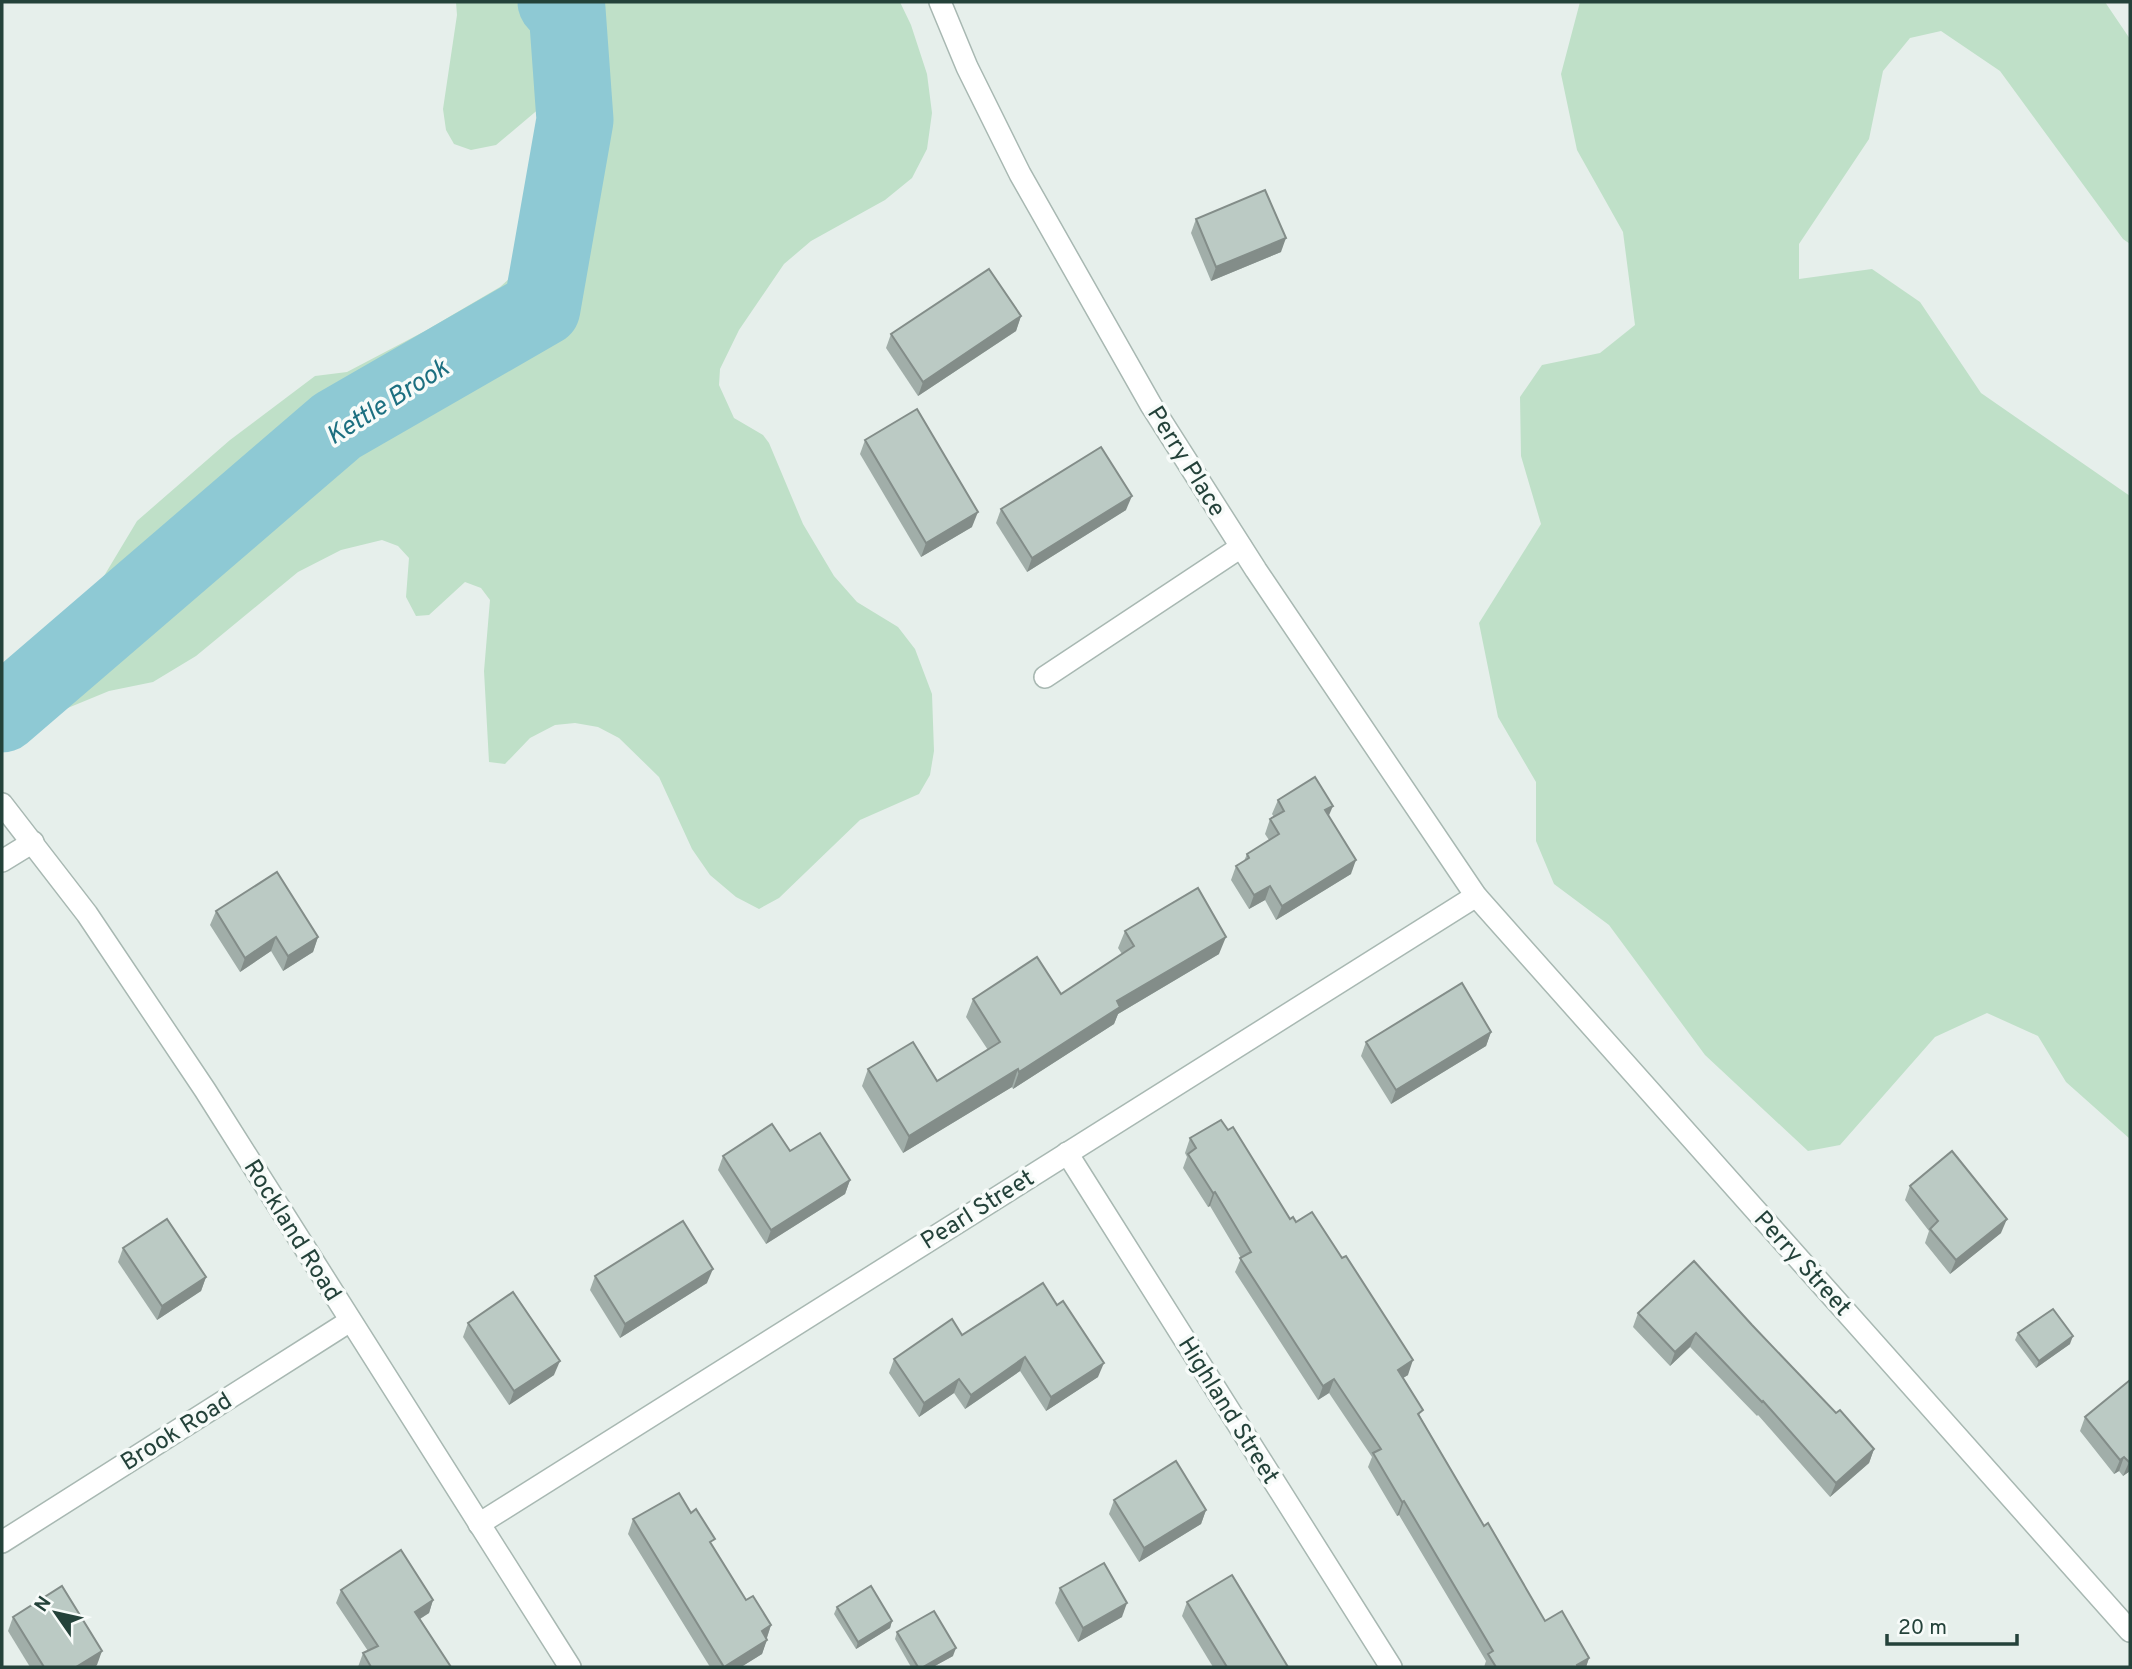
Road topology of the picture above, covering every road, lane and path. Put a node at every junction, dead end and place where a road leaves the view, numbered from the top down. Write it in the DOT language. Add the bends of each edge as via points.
graph roads {
  1 [pos="940,2"];
  2 [pos="1241,547"];
  3 [pos="1045,677"];
  4 [pos="2,804"];
  5 [pos="33,842"];
  6 [pos="2,861"];
  7 [pos="1476,896"];
  8 [pos="1067,1153"];
  9 [pos="350,1321"];
  10 [pos="479,1524"];
  11 [pos="2,1542"];
  12 [pos="2130,1631"];
  13 [pos="570,1667"];
  14 [pos="1391,1667"];
  1 -- 2 [label="street, Perry Place" via="1020,174 1151,405"];
  2 -- 3 [label="street"];
  2 -- 7 [label="street, Perry Place"];
  4 -- 5 [label="street, Rockland Road"];
  5 -- 6 [label="street"];
  5 -- 9 [label="street, Rockland Road" via="205,1090"];
  7 -- 8 [label="street, Pearl Street"];
  7 -- 12 [label="street, Perry Street"];
  8 -- 10 [label="street, Pearl Street"];
  8 -- 14 [label="street, Highland Street"];
  9 -- 10 [label="street, Rockland Road"];
  9 -- 11 [label="street, Brook Road"];
  10 -- 13 [label="street, Rockland Road"];
}
